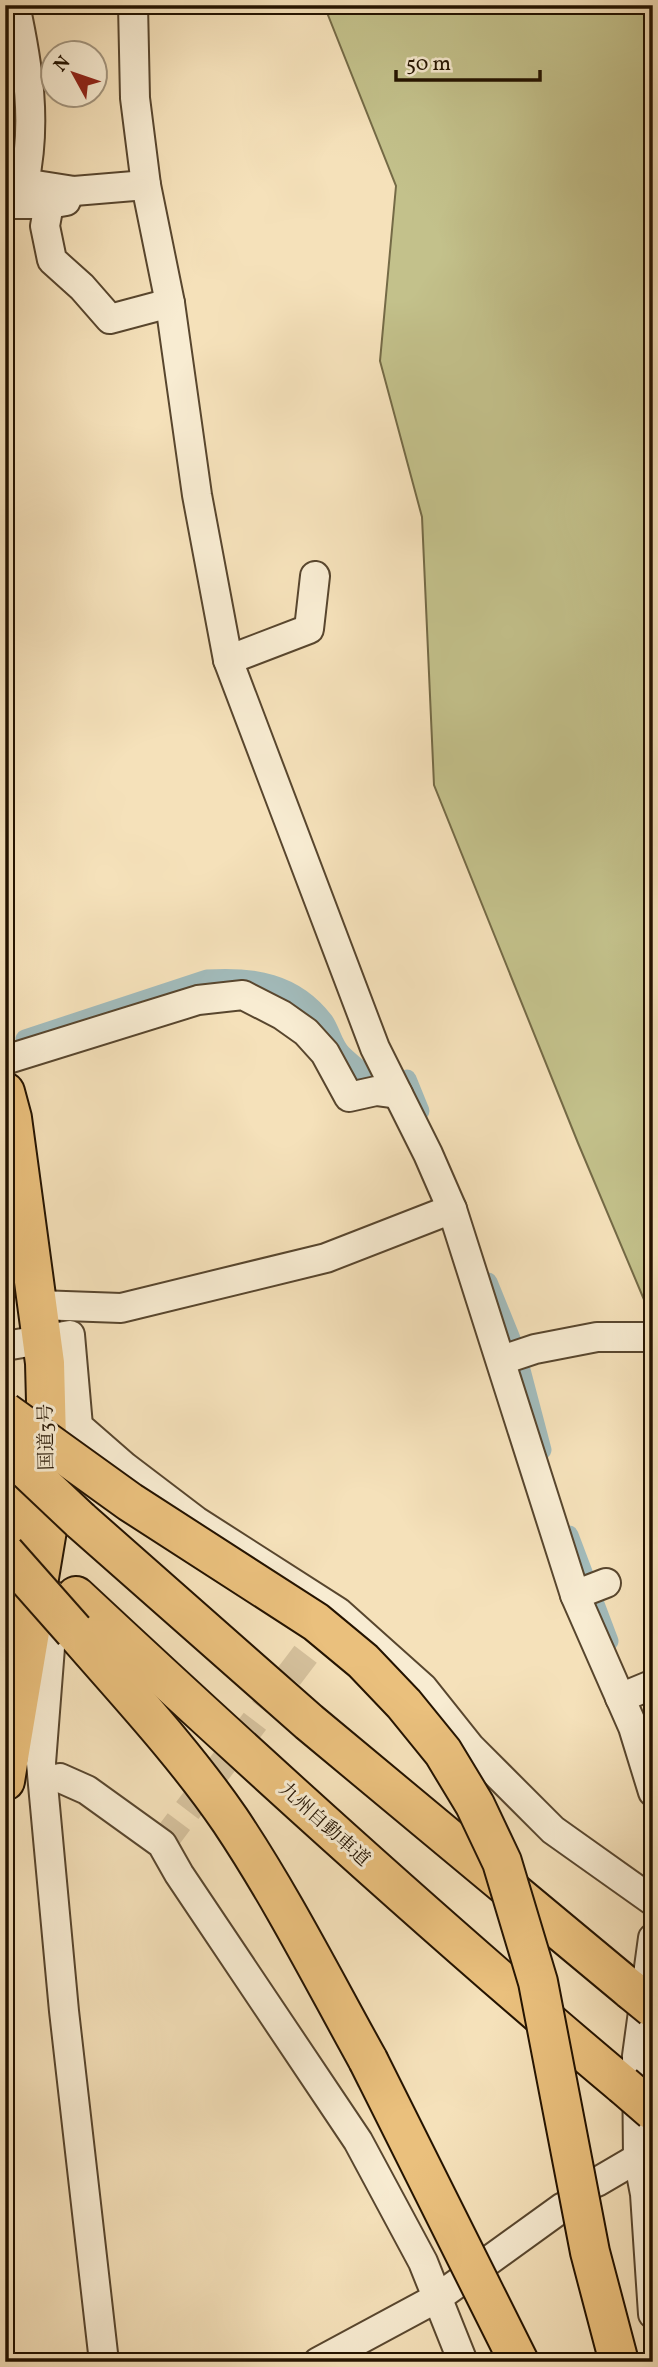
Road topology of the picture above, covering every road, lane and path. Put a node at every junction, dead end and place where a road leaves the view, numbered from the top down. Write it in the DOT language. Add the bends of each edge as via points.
graph roads {
  1 [pos="15,5"];
  2 [pos="133,5"];
  3 [pos="15,183"];
  4 [pos="146,185"];
  5 [pos="74,191"];
  6 [pos="5,204"];
  7 [pos="49,204"];
  8 [pos="170,303"];
  9 [pos="315,576"];
  10 [pos="228,660"];
  11 [pos="5,1060"];
  12 [pos="5,1092"];
  13 [pos="398,1094"];
  14 [pos="452,1209"];
  15 [pos="42,1336"];
  16 [pos="653,1337"];
  17 [pos="5,1346"];
  18 [pos="502,1360"];
  19 [pos="5,1412"];
  20 [pos="5,1418"];
  21 [pos="5,1449"];
  22 [pos="5,1527"];
  23 [pos="5,1553"];
  24 [pos="606,1583"];
  25 [pos="575,1595"];
  26 [pos="75,1614"];
  27 [pos="5,1629"];
  28 [pos="649,1686"];
  29 [pos="620,1698"];
  30 [pos="60,1778"];
  31 [pos="5,1781"];
  32 [pos="653,1792"];
  33 [pos="653,1901"];
  34 [pos="653,1938"];
  35 [pos="642,1999"];
  36 [pos="653,2111"];
  37 [pos="638,2158"];
  38 [pos="597,2182"];
  39 [pos="563,2207"];
  40 [pos="437,2298"];
  41 [pos="653,2314"];
  42 [pos="104,2362"];
  43 [pos="318,2362"];
  44 [pos="463,2362"];
  45 [pos="519,2362"];
  46 [pos="618,2362"];
  1 -- 3 [label="street" via="31,104 30,153"];
  2 -- 4 [label="street" via="135,98"];
  3 -- 5 [label="street"];
  4 -- 5 [label="street"];
  4 -- 8 [label="street"];
  5 -- 7 [label="street" via="65,201"];
  6 -- 7 [label="street"];
  7 -- 8 [label="street" via="45,226 52,260 110,319"];
  8 -- 10 [label="street" via="197,495"];
  9 -- 10 [label="street" via="309,629"];
  10 -- 13 [label="street" via="375,1048"];
  11 -- 13 [label="street" via="198,1000 243,995 306,1032 325,1053 349,1097 376,1091"];
  12 -- 15 [label="highway, 国道3号"];
  13 -- 14 [label="street"];
  14 -- 15 [label="street" via="326,1258 121,1308"];
  14 -- 18 [label="street"];
  15 -- 17 [label="street"];
  15 -- 31 [label="highway, 国道3号" via="49,1518"];
  15 -- 33 [label="street" via="70,1335 78,1426 196,1521 338,1612 423,1688 470,1747 553,1830"];
  15 -- 42 [label="street" via="58,1532 41,1763"];
  16 -- 18 [label="street" via="597,1337"];
  18 -- 25 [label="street"];
  19 -- 46 [label="highway, bridge" via="119,1494 316,1622 363,1661 443,1752 502,1862 538,1982 590,2252"];
  20 -- 27 [label="highway, 国道3号" via="16,1473 12,1583"];
  21 -- 35 [label="highway, bridge" via="309,1722"];
  22 -- 26 [label="highway, 九州自動車道"];
  23 -- 26 [label="highway, bridge"];
  24 -- 25 [label="street"];
  25 -- 29 [label="street"];
  26 -- 36 [label="highway, 九州自動車道, bridge"];
  26 -- 45 [label="highway, bridge" via="229,1819 272,1889 368,2060"];
  28 -- 29 [label="street"];
  29 -- 32 [label="street"];
  30 -- 40 [label="street" via="87,1790 162,1844 358,2141 423,2262"];
  34 -- 37 [label="street" via="637,2056"];
  37 -- 38 [label="street"];
  37 -- 41 [label="street" via="645,2194"];
  39 -- 40 [label="street"];
  40 -- 43 [label="street"];
  40 -- 44 [label="street"];
}
